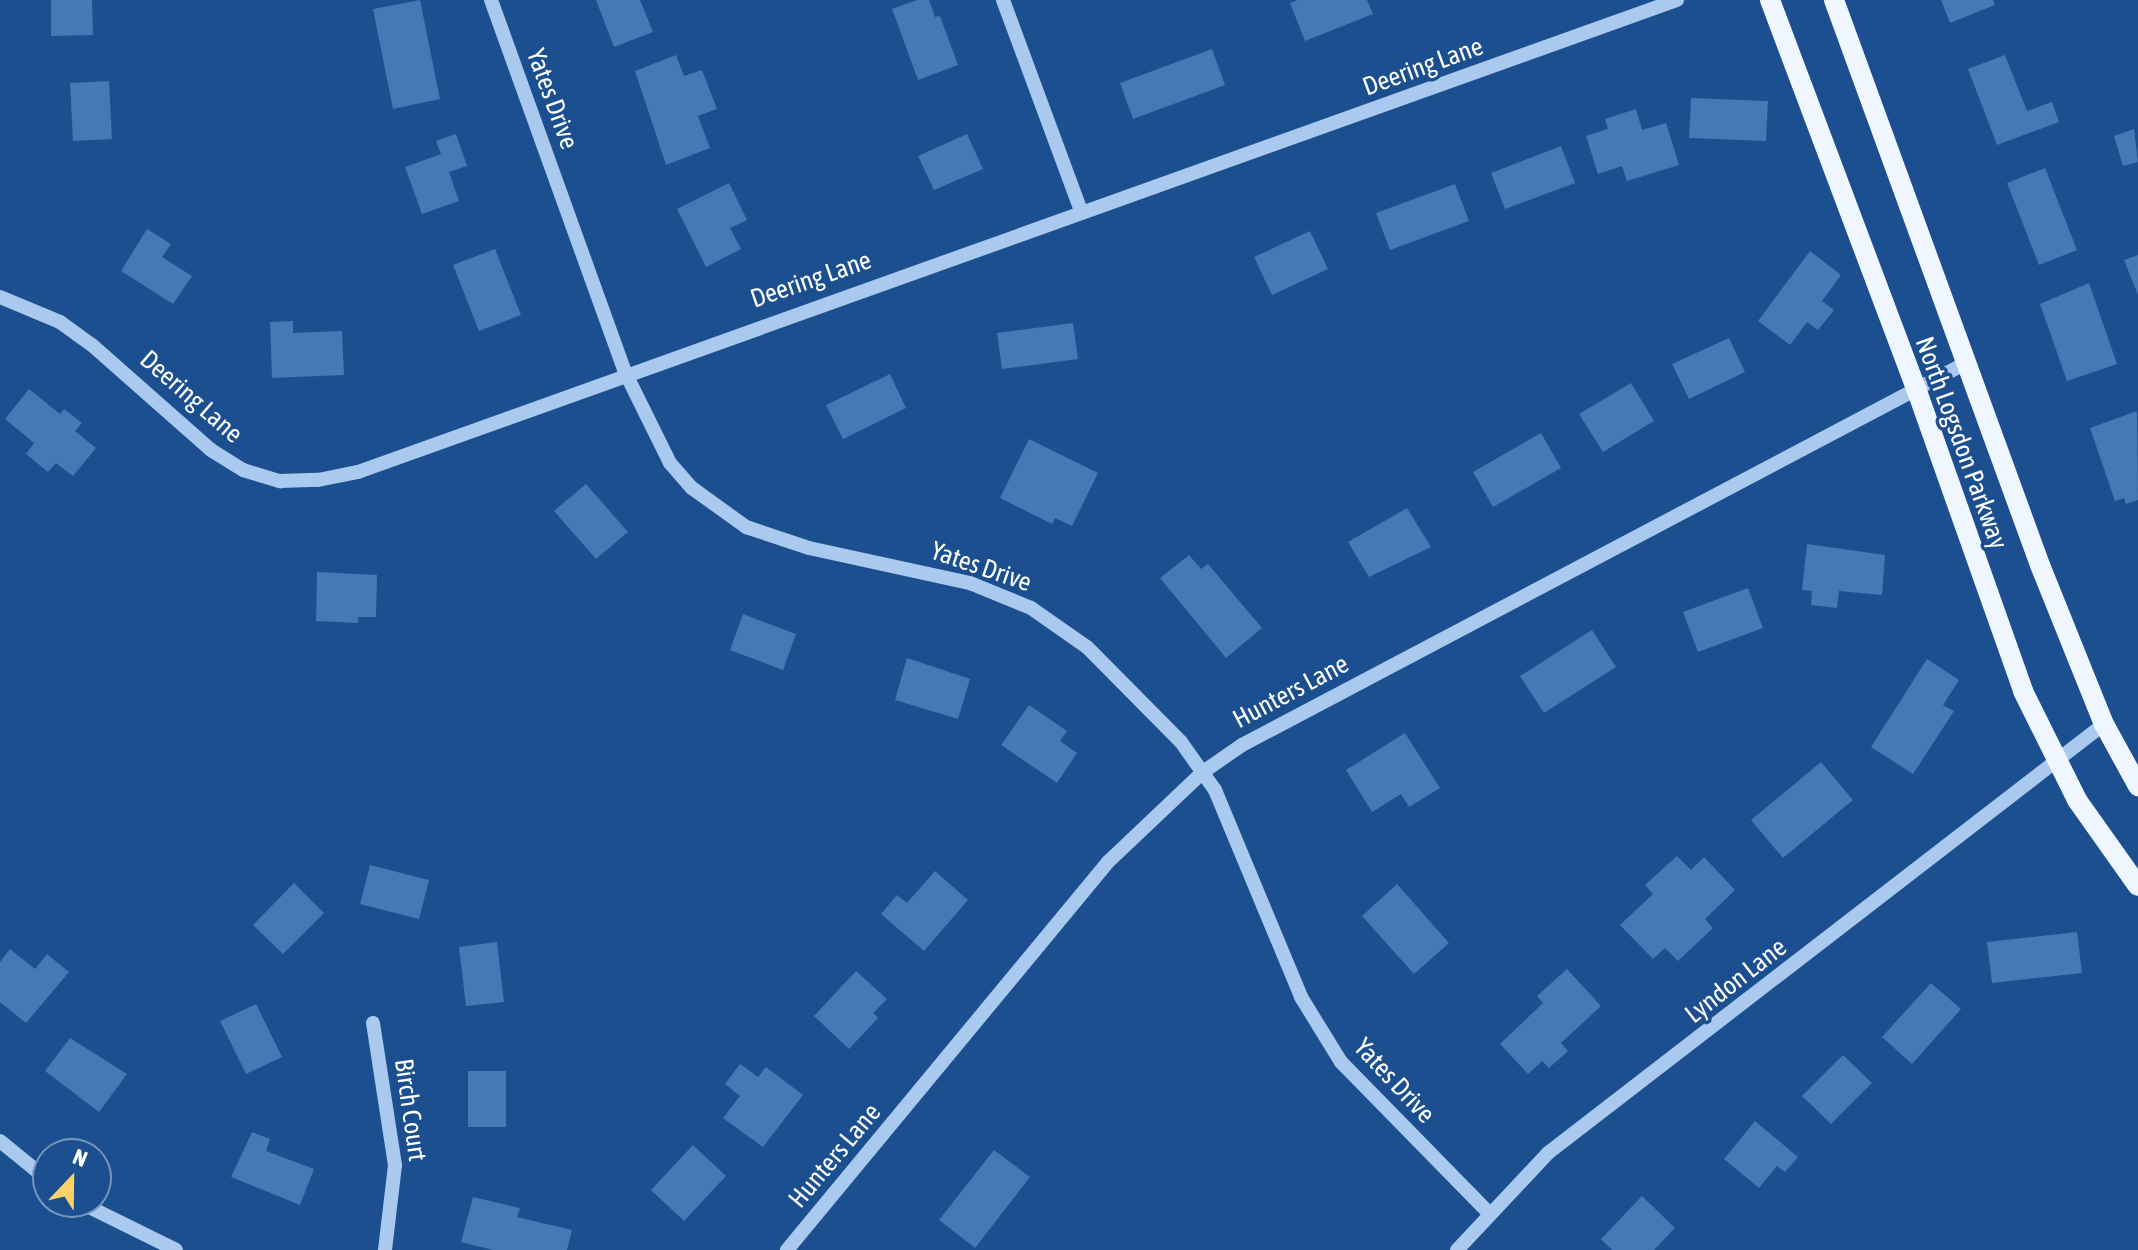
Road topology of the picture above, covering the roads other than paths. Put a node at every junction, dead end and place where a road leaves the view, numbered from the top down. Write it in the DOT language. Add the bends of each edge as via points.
graph roads {
  1 [pos="491,0"];
  2 [pos="1003,0"];
  3 [pos="1677,0"];
  4 [pos="1770,0"];
  5 [pos="1834,0"];
  6 [pos="1082,213"];
  7 [pos="0,297"];
  8 [pos="1966,363"];
  9 [pos="626,374"];
  10 [pos="1917,391"];
  11 [pos="2104,724"];
  12 [pos="2056,761"];
  13 [pos="1203,772"];
  14 [pos="2138,786"];
  15 [pos="2138,886"];
  16 [pos="373,1023"];
  17 [pos="0,1141"];
  18 [pos="32,1167"];
  19 [pos="1489,1213"];
  20 [pos="111,1218"];
  21 [pos="176,1250"];
  22 [pos="385,1250"];
  23 [pos="787,1250"];
  24 [pos="1457,1250"];
  1 -- 9 [label="street, Yates Drive"];
  2 -- 6 [label="street"];
  3 -- 6 [label="street, Deering Lane"];
  4 -- 10 [label="main road, North Logsdon Parkway"];
  5 -- 8 [label="main road, North Logsdon Parkway"];
  6 -- 9 [label="street, Deering Lane"];
  7 -- 9 [label="street, Deering Lane" via="60,322 211,450 243,470 280,481 358,472"];
  8 -- 10 [label="street, Hunters Lane"];
  8 -- 11 [label="main road, North Logsdon Parkway"];
  9 -- 13 [label="street, Yates Drive" via="670,463 718,509 777,539 938,573 1031,608 1087,647 1137,694"];
  10 -- 12 [label="main road, North Logsdon Parkway" via="2023,691"];
  10 -- 13 [label="street, Hunters Lane" via="1242,745"];
  11 -- 12 [label="street, Lyndon Lane"];
  11 -- 14 [label="main road, North Logsdon Parkway"];
  12 -- 15 [label="main road, North Logsdon Parkway"];
  12 -- 19 [label="street, Lyndon Lane" via="1548,1153"];
  13 -- 19 [label="street, Yates Drive" via="1226,813 1320,1032 1365,1091"];
  13 -- 23 [label="street, Hunters Lane" via="1108,862"];
  16 -- 22 [label="street, Birch Court" via="395,1153"];
  17 -- 18 [label="street"];
  19 -- 24 [label="street, Lyndon Lane"];
  20 -- 21 [label="street"];
}
